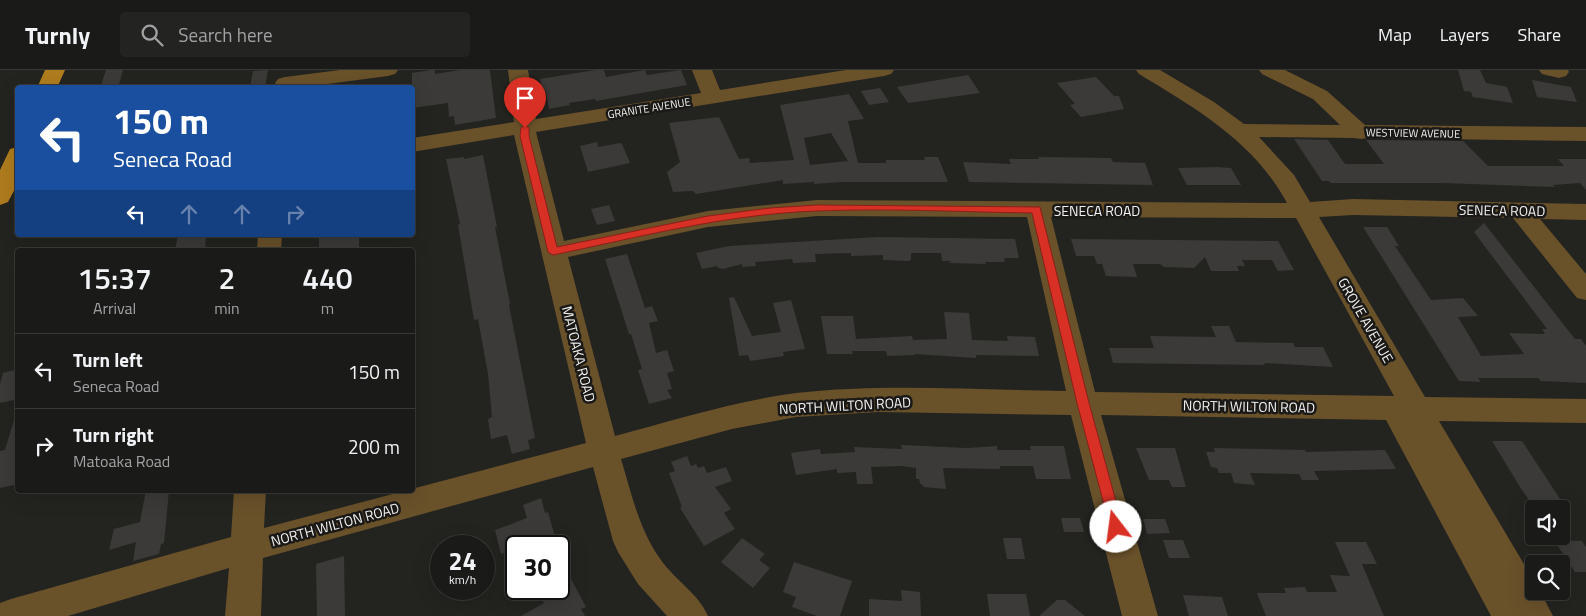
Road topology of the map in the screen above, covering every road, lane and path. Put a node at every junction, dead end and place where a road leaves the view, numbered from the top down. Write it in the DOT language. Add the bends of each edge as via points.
graph roads {
  1 [pos="55,70"];
  2 [pos="388,70"];
  3 [pos="518,70"];
  4 [pos="702,70"];
  5 [pos="884,70"];
  6 [pos="1129,70"];
  7 [pos="1146,70"];
  8 [pos="1269,70"];
  9 [pos="1549,70"];
  10 [pos="1558,70"];
  11 [pos="285,83"];
  12 [pos="48,85"];
  13 [pos="712,98"];
  14 [pos="525,128"];
  15 [pos="1240,130"];
  16 [pos="1361,133"];
  17 [pos="1586,134"];
  18 [pos="415,145"];
  19 [pos="15,163"];
  20 [pos="0,197"];
  21 [pos="1037,209"];
  22 [pos="1295,210"];
  23 [pos="1519,210"];
  24 [pos="1586,212"];
  25 [pos="553,252"];
  26 [pos="1586,291"];
  27 [pos="1083,403"];
  28 [pos="1406,408"];
  29 [pos="1586,411"];
  30 [pos="604,453"];
  31 [pos="250,493"];
  32 [pos="245,548"];
  33 [pos="11,616"];
  34 [pos="243,616"];
  35 [pos="690,616"];
  36 [pos="1140,616"];
  37 [pos="1510,616"];
  38 [pos="1535,616"];
  1 -- 12 [label="main road"];
  2 -- 11 [label="street"];
  3 -- 14 [label="street, MATOAKA ROAD"];
  4 -- 13 [label="street"];
  5 -- 13 [label="street, GRANITE AVENUE"];
  6 -- 22 [label="street, GROVE AVENUE" via="1193,108 1228,135"];
  7 -- 15 [label="street, GROVE AVENUE"];
  8 -- 16 [label="street" via="1320,95"];
  9 -- 10 [label="street"];
  13 -- 14 [label="street, GRANITE AVENUE"];
  14 -- 18 [label="street, GRANITE AVENUE"];
  14 -- 25 [label="street, MATOAKA ROAD"];
  15 -- 16 [label="street, WESTVIEW AVENUE"];
  15 -- 22 [label="street, GROVE AVENUE" via="1286,180"];
  16 -- 17 [label="street, WESTVIEW AVENUE"];
  19 -- 20 [label="main road"];
  21 -- 22 [label="street, SENECA ROAD"];
  21 -- 25 [label="street, SENECA ROAD" via="817,208 770,212 708,219"];
  21 -- 27 [label="street"];
  22 -- 23 [label="street, SENECA ROAD" via="1353,207"];
  22 -- 28 [label="street, GROVE AVENUE"];
  23 -- 24 [label="street, SENECA ROAD"];
  23 -- 26 [label="street"];
  25 -- 30 [label="street, MATOAKA ROAD"];
  27 -- 28 [label="street, NORTH WILTON ROAD"];
  27 -- 30 [label="street, NORTH WILTON ROAD" via="878,400 796,405 732,416"];
  27 -- 36 [label="street"];
  28 -- 29 [label="street, NORTH WILTON ROAD"];
  28 -- 37 [label="street, GROVE AVENUE"];
  28 -- 38 [label="street, GROVE AVENUE"];
  30 -- 32 [label="street, NORTH WILTON ROAD"];
  30 -- 35 [label="street, MATOAKA ROAD" via="630,541 650,573"];
  31 -- 32 [label="street"];
  32 -- 33 [label="street, NORTH WILTON ROAD"];
  32 -- 34 [label="street"];
}
